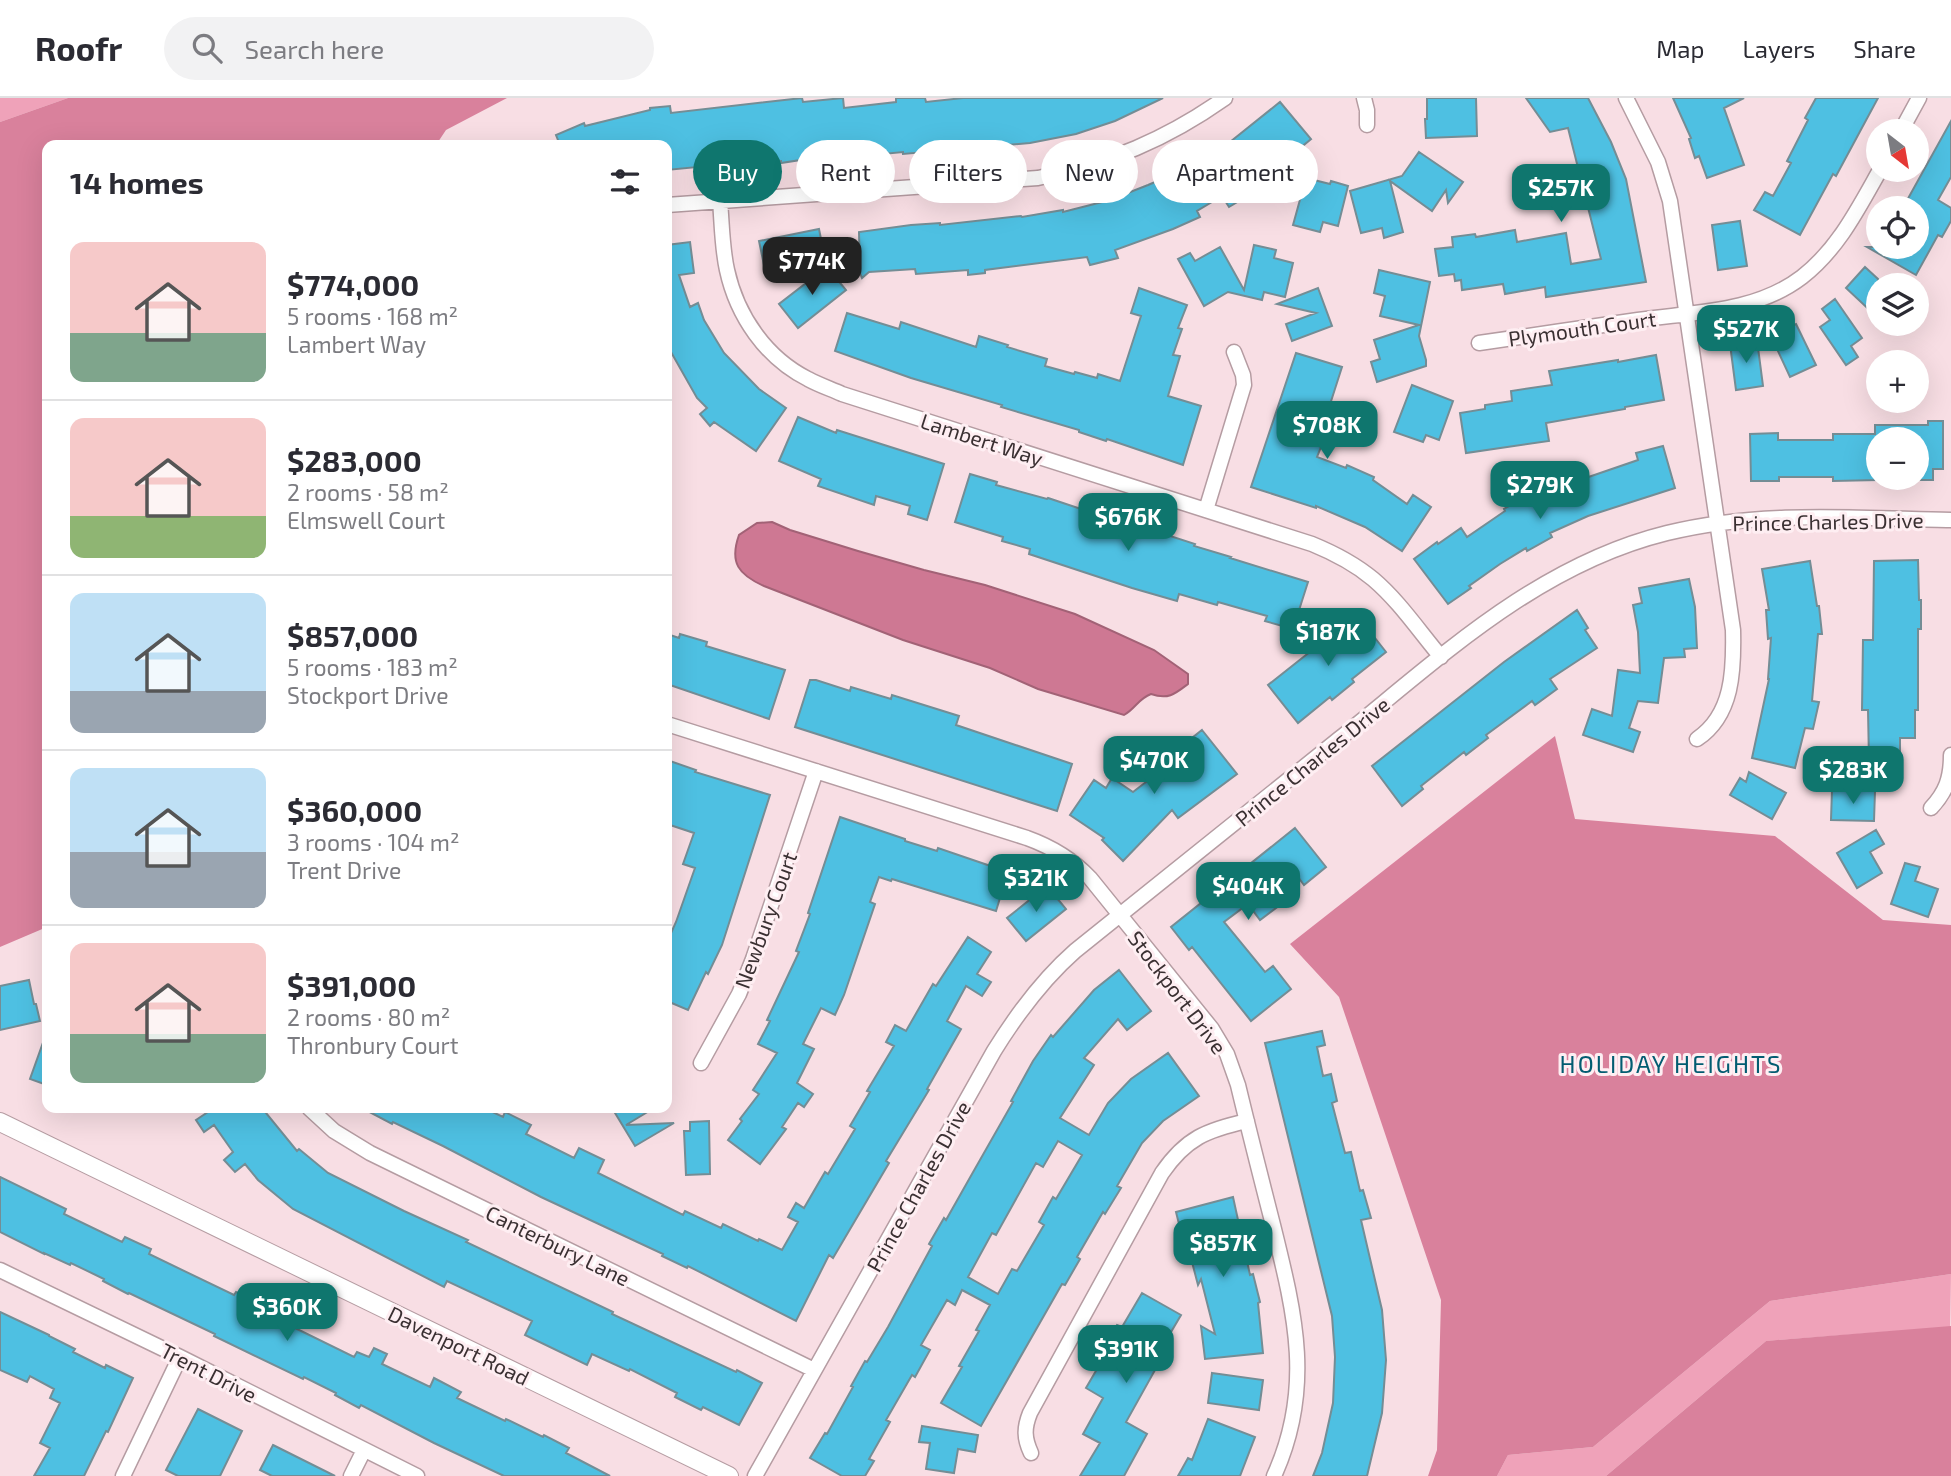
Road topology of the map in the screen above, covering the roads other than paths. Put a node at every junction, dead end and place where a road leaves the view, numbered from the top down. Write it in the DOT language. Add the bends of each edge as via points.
graph roads {
  1 [pos="1224,98"];
  2 [pos="1364,98"];
  3 [pos="1626,98"];
  4 [pos="1919,98"];
  5 [pos="1908,119"];
  6 [pos="1367,125"];
  7 [pos="1873,182"];
  8 [pos="782,197"];
  9 [pos="694,203"];
  10 [pos="720,203"];
  11 [pos="672,205"];
  12 [pos="1686,313"];
  13 [pos="1479,343"];
  14 [pos="1234,352"];
  15 [pos="1206,510"];
  16 [pos="1951,520"];
  17 [pos="1718,522"];
  18 [pos="1441,657"];
  19 [pos="672,726"];
  20 [pos="1697,739"];
  21 [pos="1951,755"];
  22 [pos="816,771"];
  23 [pos="1931,808"];
  24 [pos="1120,916"];
  25 [pos="701,1063"];
  26 [pos="314,1113"];
  27 [pos="1247,1121"];
  28 [pos="0,1122"];
  29 [pos="0,1270"];
  30 [pos="180,1357"];
  31 [pos="814,1370"];
  32 [pos="363,1450"];
  33 [pos="1031,1453"];
  34 [pos="123,1476"];
  35 [pos="351,1476"];
  36 [pos="417,1476"];
  37 [pos="729,1476"];
  38 [pos="755,1476"];
  39 [pos="1274,1476"];
  1 -- 8 [label="street" via="1156,140 1061,173"];
  2 -- 6 [label="street"];
  3 -- 12 [label="street" via="1664,181"];
  4 -- 5 [label="street"];
  7 -- 12 [label="street, Plymouth Court" via="1840,238 1800,279 1746,304"];
  9 -- 11 [label="street"];
  10 -- 15 [label="street, Lambert Way" via="726,268 736,298 763,344 795,372 842,394"];
  12 -- 13 [label="street, Plymouth Court"];
  12 -- 17 [label="street"];
  14 -- 15 [label="street" via="1244,385"];
  15 -- 18 [label="street, Lambert Way" via="1312,544 1358,568 1386,591"];
  16 -- 17 [label="street, Prince Charles Drive" via="1789,517"];
  17 -- 18 [label="street, Prince Charles Drive" via="1652,537 1588,560 1506,607"];
  17 -- 20 [label="street" via="1733,630 1732,676 1716,724"];
  18 -- 24 [label="street, Prince Charles Drive"];
  19 -- 22 [label="street, Stockport Drive"];
  21 -- 23 [label="street" via="1947,788"];
  22 -- 24 [label="street, Stockport Drive" via="1042,844 1079,866"];
  22 -- 25 [label="street, Newbury Court" via="753,959"];
  24 -- 27 [label="street, Stockport Drive" via="1220,1041"];
  24 -- 31 [label="street, Prince Charles Drive" via="1058,966 1009,1027"];
  26 -- 31 [label="street, Canterbury Lane" via="370,1153"];
  27 -- 33 [label="street" via="1196,1137 1162,1173 1030,1413 1025,1436"];
  27 -- 39 [label="street, Stockport Drive" via="1296,1334 1296,1400"];
  28 -- 37 [label="street, Davenport Road"];
  29 -- 30 [label="street, Trent Drive"];
  30 -- 32 [label="street, Trent Drive"];
  30 -- 34 [label="street"];
  31 -- 38 [label="street, Prince Charles Drive"];
  32 -- 35 [label="street"];
  32 -- 36 [label="street, Trent Drive"];
}
